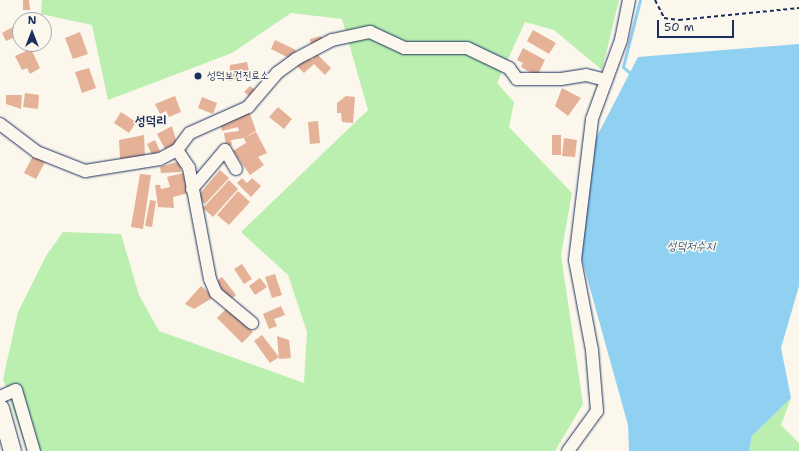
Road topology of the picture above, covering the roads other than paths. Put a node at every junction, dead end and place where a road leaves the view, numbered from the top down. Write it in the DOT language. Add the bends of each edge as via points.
graph roads {
  1 [pos="629,0"];
  2 [pos="606,80"];
  3 [pos="0,124"];
  4 [pos="178,150"];
  5 [pos="236,170"];
  6 [pos="192,189"];
  7 [pos="252,323"];
  8 [pos="0,397"];
  9 [pos="0,408"];
  10 [pos="12,451"];
  11 [pos="34,451"];
  12 [pos="568,451"];
  1 -- 2 [label="street" via="621,40"];
  2 -- 4 [label="street" via="586,75 561,80 517,79 509,68 467,48 405,48 370,32 332,40 296,59 277,73 248,107 190,133"];
  2 -- 12 [label="street" via="592,119 575,260 592,350 597,411"];
  3 -- 4 [label="street" via="37,152 85,171 160,159"];
  4 -- 6 [label="street" via="189,168"];
  5 -- 6 [label="street" via="225,150"];
  6 -- 7 [label="street" via="210,279 216,293"];
  8 -- 11 [label="street" via="16,390"];
  9 -- 10 [label="main road"];
}
